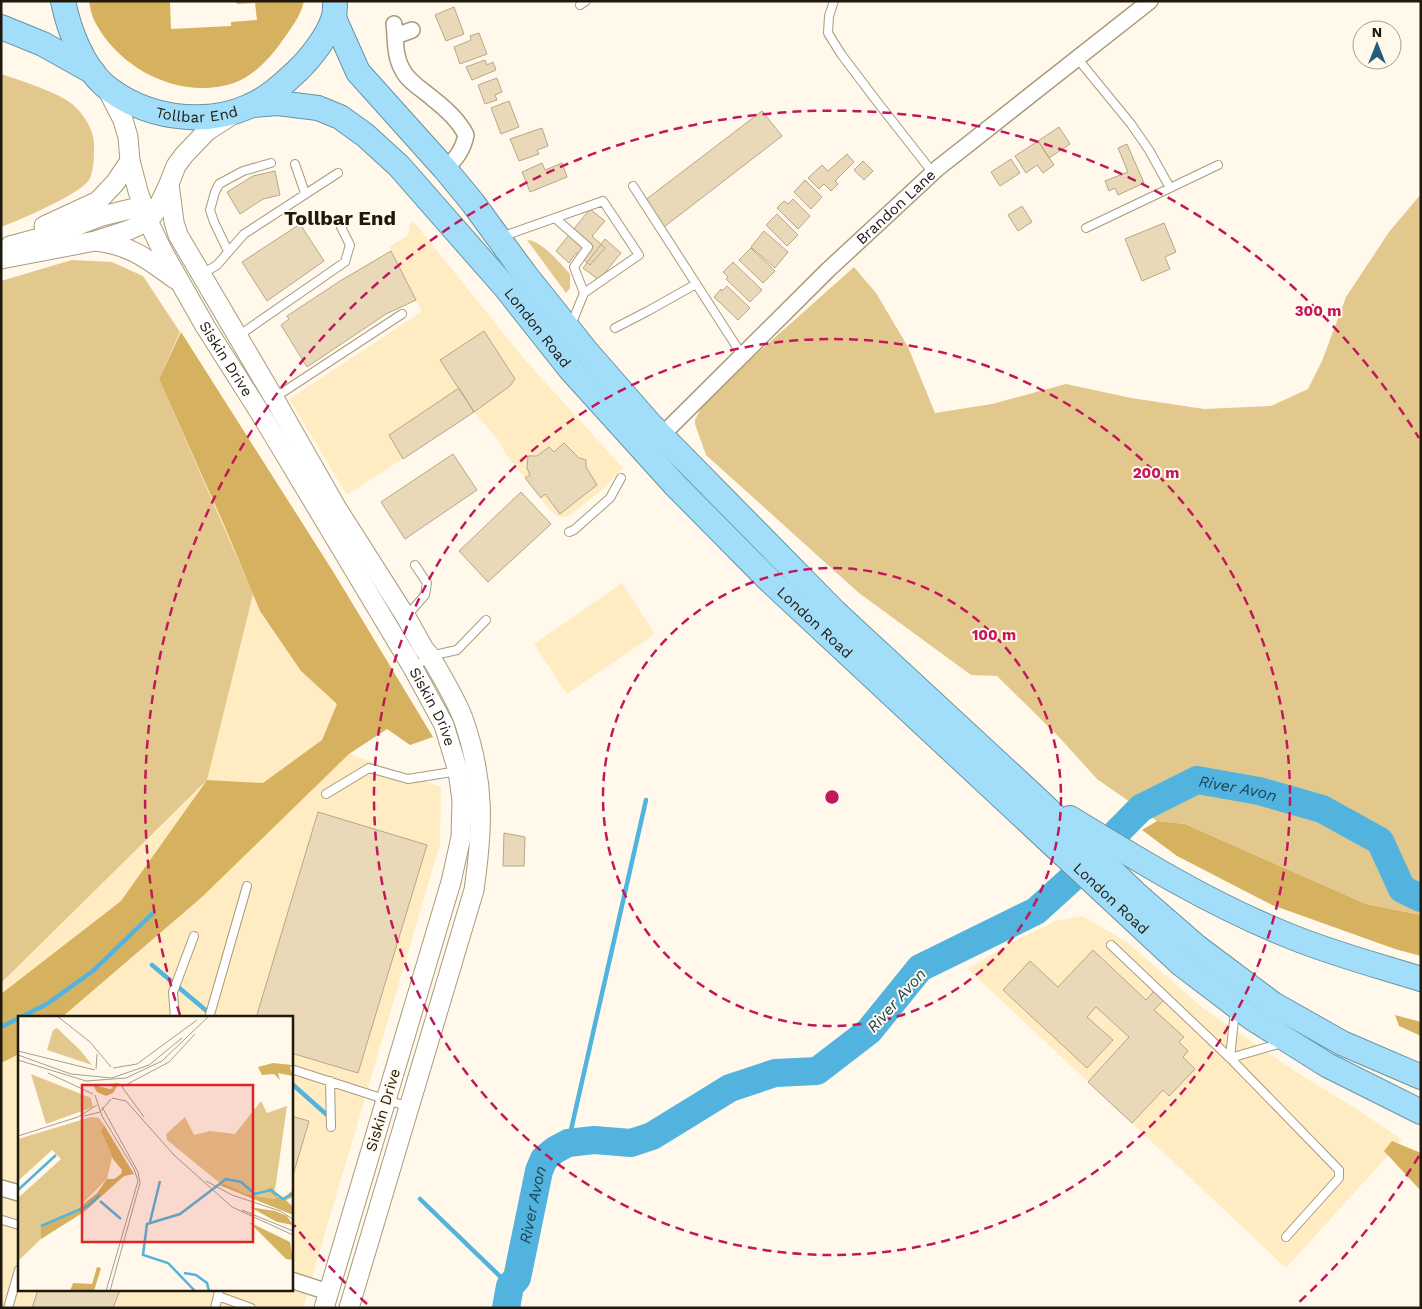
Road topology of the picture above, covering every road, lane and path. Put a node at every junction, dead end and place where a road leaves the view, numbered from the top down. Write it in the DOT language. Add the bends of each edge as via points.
graph roads {
  1 [pos="63,1"];
  2 [pos="834,1"];
  3 [pos="1150,1"];
  4 [pos="338,8"];
  5 [pos="1,27"];
  6 [pos="412,30"];
  7 [pos="1077,58"];
  8 [pos="98,78"];
  9 [pos="246,108"];
  10 [pos="130,161"];
  11 [pos="271,163"];
  12 [pos="295,164"];
  13 [pos="1218,165"];
  14 [pos="445,169"];
  15 [pos="338,173"];
  16 [pos="933,173"];
  17 [pos="169,184"];
  18 [pos="634,186"];
  19 [pos="1170,188"];
  20 [pos="305,193"];
  21 [pos="149,213"];
  22 [pos="555,218"];
  23 [pos="174,222"];
  24 [pos="341,227"];
  25 [pos="1086,228"];
  26 [pos="498,238"];
  27 [pos="95,241"];
  28 [pos="228,251"];
  29 [pos="2,252"];
  30 [pos="200,275"];
  31 [pos="182,284"];
  32 [pos="696,284"];
  33 [pos="584,294"];
  34 [pos="402,314"];
  35 [pos="615,328"];
  36 [pos="569,329"];
  37 [pos="238,336"];
  38 [pos="742,356"];
  39 [pos="274,398"];
  40 [pos="661,436"];
  41 [pos="621,478"];
  42 [pos="569,532"];
  43 [pos="415,565"];
  44 [pos="406,617"];
  45 [pos="486,620"];
  46 [pos="430,656"];
  47 [pos="413,668"];
  48 [pos="478,769"];
  49 [pos="458,771"];
  50 [pos="326,794"];
  51 [pos="1053,822"];
  52 [pos="247,886"];
  53 [pos="1128,901"];
  54 [pos="194,936"];
  55 [pos="1111,945"];
  56 [pos="1421,979"];
  57 [pos="1235,1005"];
  58 [pos="175,1016"];
  59 [pos="210,1016"];
  60 [pos="1289,1041"];
  61 [pos="1230,1058"];
  62 [pos="292,1069"];
  63 [pos="1421,1077"];
  64 [pos="330,1081"];
  65 [pos="386,1100"];
  66 [pos="409,1107"];
  67 [pos="1421,1112"];
  68 [pos="331,1126"];
  69 [pos="1,1188"];
  70 [pos="18,1193"];
  71 [pos="1,1216"];
  72 [pos="2,1221"];
  73 [pos="18,1224"];
  74 [pos="1286,1237"];
  75 [pos="18,1273"];
  76 [pos="292,1281"];
  77 [pos="218,1293"];
  78 [pos="326,1300"];
  79 [pos="8,1308"];
  80 [pos="215,1308"];
  81 [pos="251,1308"];
  82 [pos="349,1308"];
  1 -- 8 [label="highway, Tollbar End" via="74,39"];
  2 -- 16 [label="lane" via="828,33"];
  3 -- 7 [label="street, Brandon Lane"];
  4 -- 9 [label="highway, Tollbar End" via="322,40 304,65 278,88"];
  4 -- 14 [label="highway, London Road" via="358,72"];
  5 -- 8 [label="highway" via="43,44"];
  6 -- 14 [label="street" via="395,30 401,69 411,82 456,121 466,135 456,158"];
  7 -- 16 [label="street, Brandon Lane"];
  7 -- 19 [label="lane" via="1131,124"];
  8 -- 9 [label="highway, Tollbar End" via="137,105 173,116 216,117"];
  8 -- 10 [label="street, Siskin Drive" via="122,120 128,137"];
  9 -- 17 [label="street" via="208,131 176,166"];
  9 -- 51 [label="highway, London Road" via="278,103 318,108 340,117 365,135 399,166 506,288 570,369 675,485 769,580"];
  10 -- 21 [label="street, Siskin Drive"];
  10 -- 29 [label="street" via="98,201 42,227"];
  11 -- 28 [label="lane" via="243,171 219,184 215,192 210,210"];
  12 -- 20 [label="lane"];
  13 -- 19 [label="lane"];
  14 -- 26 [label="highway, London Road"];
  15 -- 20 [label="lane"];
  16 -- 38 [label="street, Brandon Lane" via="828,270"];
  17 -- 21 [label="street"];
  17 -- 23 [label="street, Siskin Drive"];
  18 -- 32 [label="lane"];
  19 -- 25 [label="lane"];
  20 -- 28 [label="lane" via="244,234"];
  21 -- 23 [label="street"];
  21 -- 27 [label="street" via="129,230"];
  21 -- 29 [label="street" via="102,216"];
  21 -- 31 [label="street, Siskin Drive" via="163,252"];
  22 -- 26 [label="lane"];
  22 -- 33 [label="lane" via="588,246 574,268"];
  22 -- 33 [label="lane" via="603,201 639,255"];
  23 -- 30 [label="street, Siskin Drive"];
  24 -- 37 [label="lane" via="350,245 345,262"];
  26 -- 36 [label="highway, London Road"];
  27 -- 29 [label="street"];
  27 -- 31 [label="street" via="135,251"];
  28 -- 30 [label="lane" via="217,265"];
  30 -- 37 [label="street, Siskin Drive"];
  31 -- 47 [label="street, Siskin Drive"];
  32 -- 35 [label="lane"];
  32 -- 38 [label="lane"];
  33 -- 36 [label="lane"];
  34 -- 39 [label="lane"];
  36 -- 40 [label="highway, London Road"];
  37 -- 39 [label="street, Siskin Drive"];
  38 -- 40 [label="street, Brandon Lane"];
  39 -- 44 [label="street, Siskin Drive" via="336,507"];
  40 -- 51 [label="highway, London Road" via="835,612 1036,798"];
  41 -- 42 [label="lane" via="610,498"];
  43 -- 44 [label="lane" via="427,583 425,596"];
  44 -- 46 [label="street, Siskin Drive"];
  45 -- 46 [label="lane" via="457,650"];
  46 -- 47 [label="lane"];
  46 -- 48 [label="street, Siskin Drive" via="463,719"];
  47 -- 49 [label="street, Siskin Drive" via="444,725"];
  48 -- 49 [label="lane"];
  48 -- 66 [label="street, Siskin Drive" via="482,816 474,890"];
  49 -- 50 [label="lane" via="408,779 370,768"];
  49 -- 65 [label="street, Siskin Drive" via="462,800 461,837 451,882"];
  51 -- 53 [label="highway, London Road"];
  51 -- 56 [label="highway" via="1288,936"];
  52 -- 59 [label="lane"];
  53 -- 57 [label="highway, London Road" via="1181,964"];
  53 -- 63 [label="highway, London Road" via="1273,1004 1342,1043"];
  54 -- 58 [label="lane" via="173,992"];
  55 -- 61 [label="lane"];
  57 -- 60 [label="highway, London Road"];
  57 -- 61 [label="lane"];
  60 -- 61 [label="lane"];
  60 -- 67 [label="highway, London Road" via="1327,1065"];
  61 -- 74 [label="lane" via="1339,1170 1339,1178"];
  62 -- 64 [label="lane"];
  64 -- 65 [label="lane"];
  64 -- 68 [label="lane"];
  65 -- 66 [label="lane"];
  65 -- 78 [label="street, Siskin Drive"];
  66 -- 82 [label="street, Siskin Drive"];
  69 -- 70 [label="street"];
  71 -- 72 [label="lane"];
  72 -- 73 [label="lane"];
  75 -- 79 [label="lane"];
  76 -- 78 [label="street"];
  77 -- 80 [label="lane"];
  77 -- 81 [label="lane"];
}
